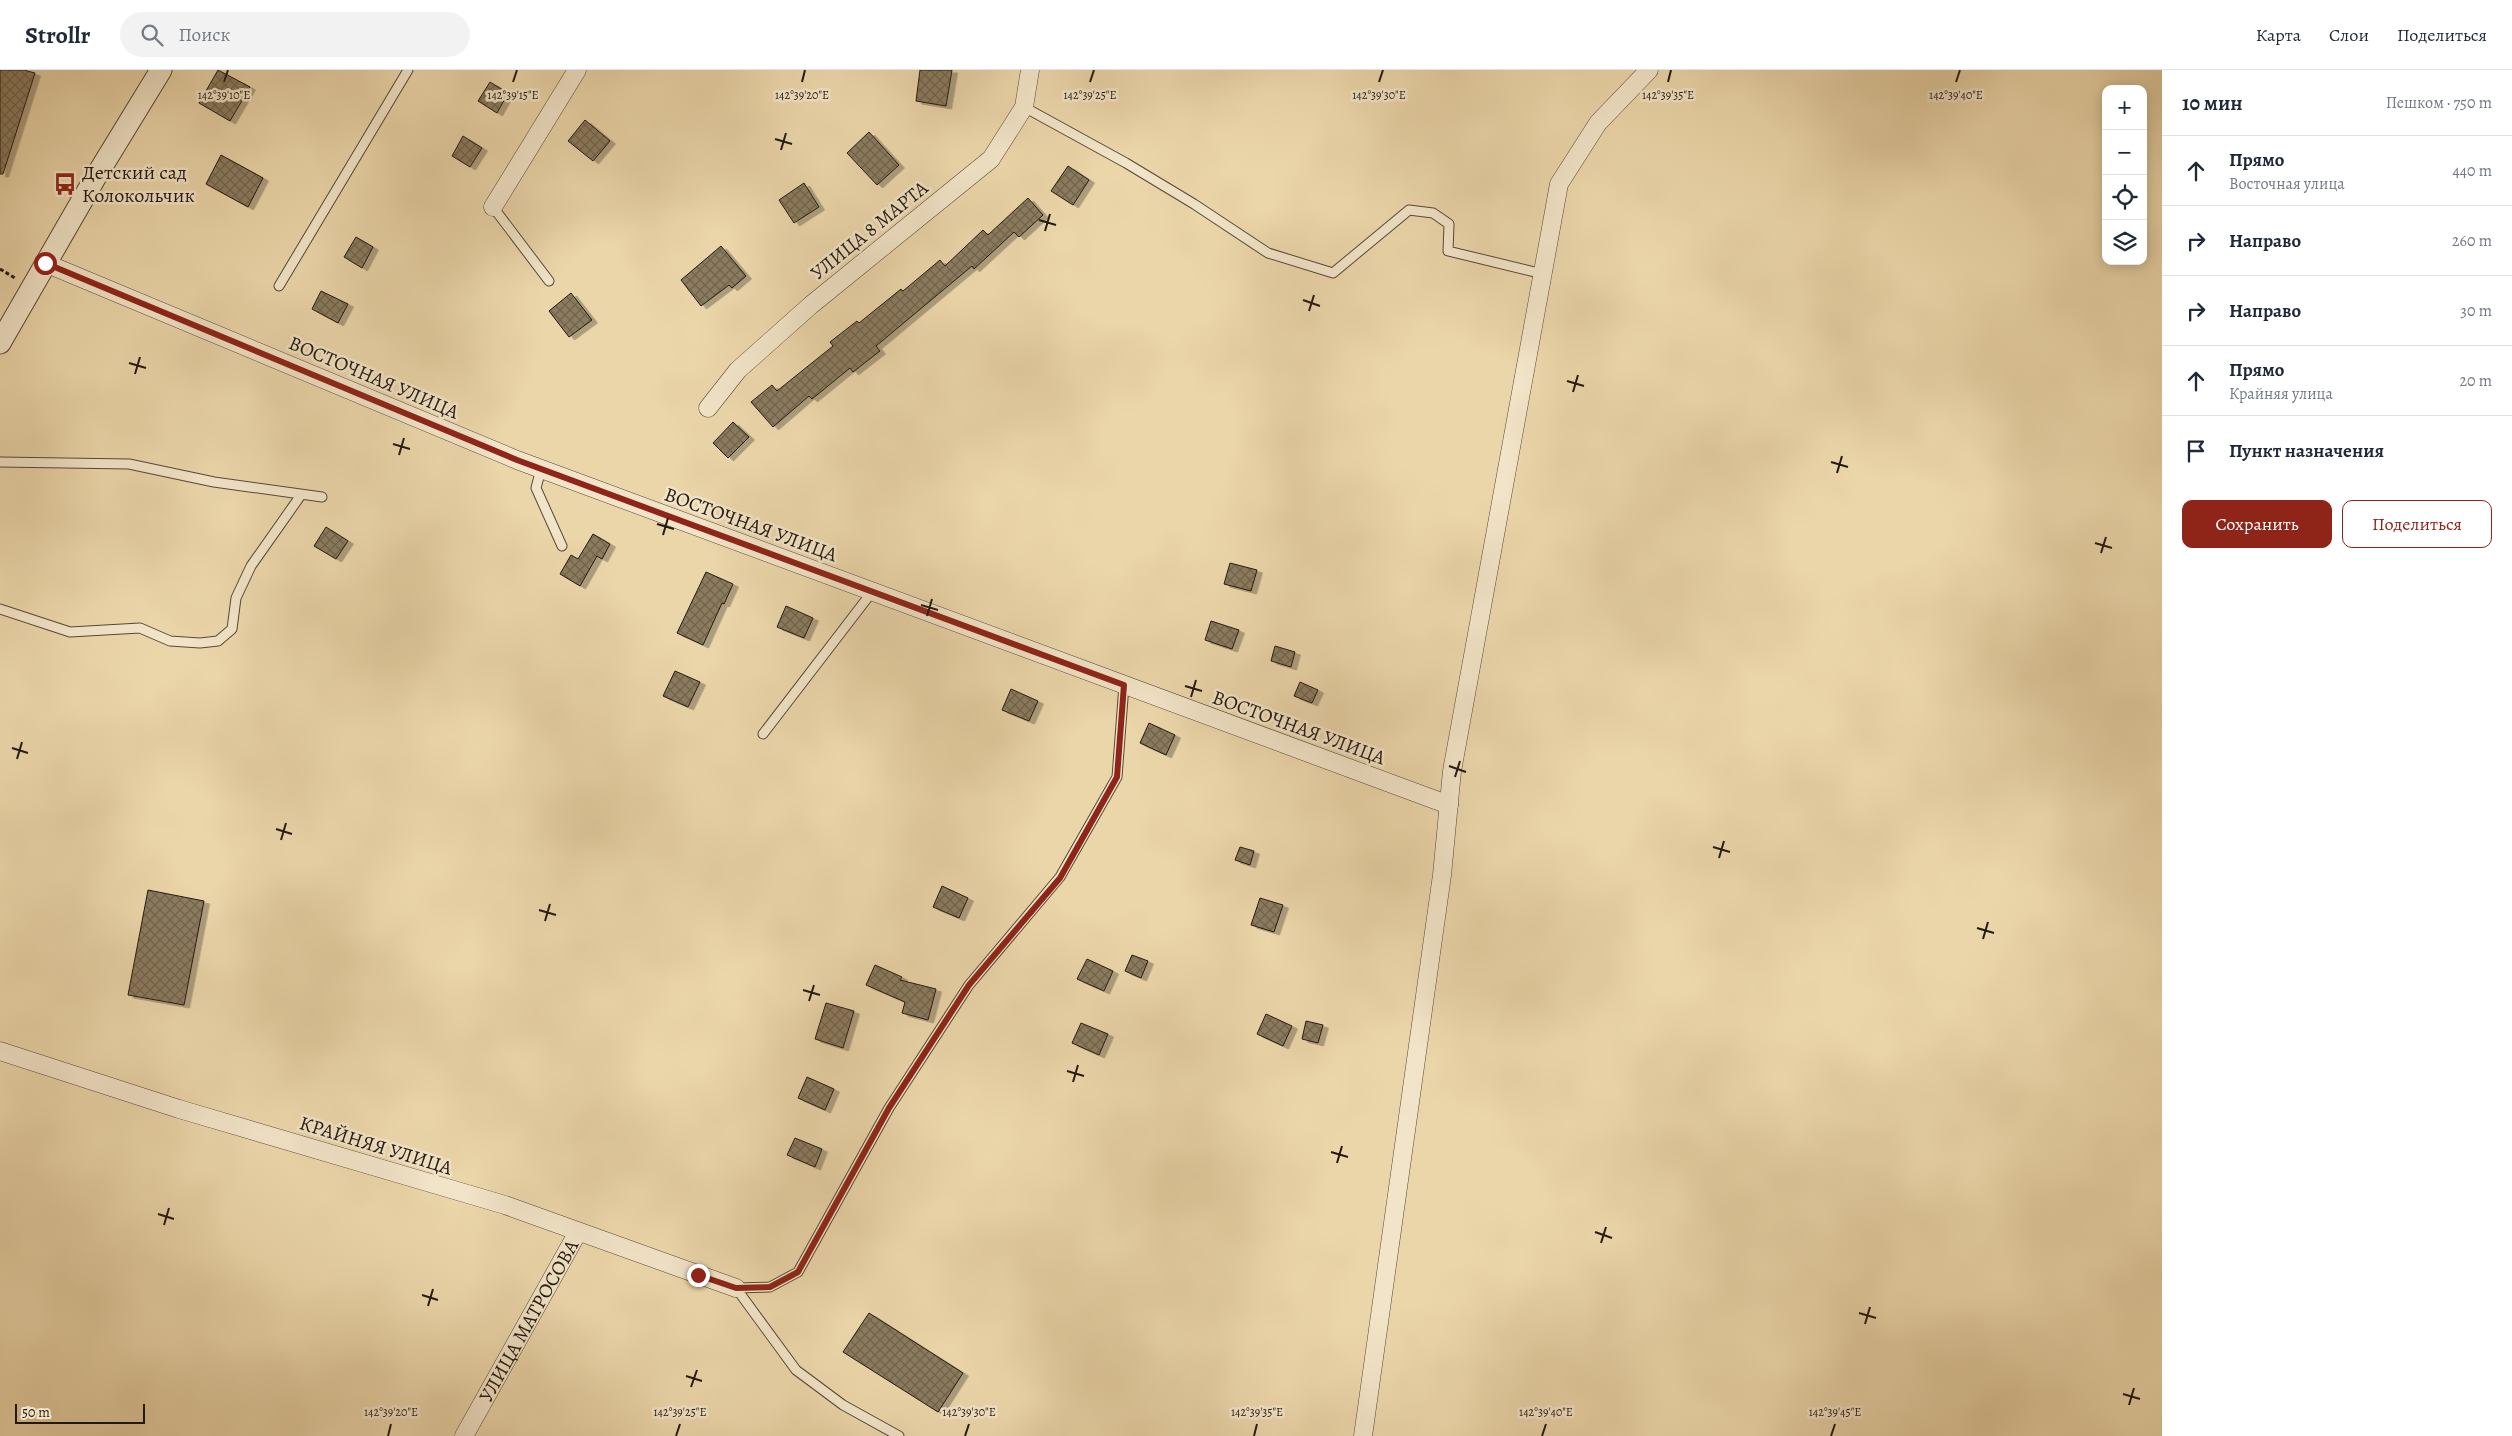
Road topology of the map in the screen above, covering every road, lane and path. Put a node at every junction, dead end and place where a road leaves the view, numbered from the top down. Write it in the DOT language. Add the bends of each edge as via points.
graph roads {
  1 [pos="161,70"];
  2 [pos="408,70"];
  3 [pos="577,70"];
  4 [pos="1030,70"];
  5 [pos="1649,70"];
  6 [pos="1024,107"];
  7 [pos="493,207"];
  8 [pos="45,263"];
  9 [pos="1543,274"];
  10 [pos="549,281"];
  11 [pos="279,286"];
  12 [pos="0,343"];
  13 [pos="708,408"];
  14 [pos="0,462"];
  15 [pos="541,469"];
  16 [pos="301,494"];
  17 [pos="322,497"];
  18 [pos="562,546"];
  19 [pos="872,592"];
  20 [pos="0,609"];
  21 [pos="1124,685"];
  22 [pos="763,734"];
  23 [pos="1449,805"];
  24 [pos="0,1051"];
  25 [pos="578,1232"];
  26 [pos="736,1288"];
  27 [pos="464,1436"];
  28 [pos="899,1436"];
  29 [pos="1363,1436"];
  1 -- 8 [label="street"];
  2 -- 11 [label="lane"];
  3 -- 7 [label="street"];
  4 -- 6 [label="street, УЛИЦА 8 МАРТА"];
  5 -- 9 [label="street" via="1598,123 1559,184"];
  6 -- 9 [label="lane" via="1126,163 1268,253 1333,273 1409,210 1433,213 1449,224 1448,251"];
  6 -- 13 [label="street, УЛИЦА 8 МАРТА" via="990,159 811,305 738,370"];
  7 -- 10 [label="lane"];
  8 -- 12 [label="street" via="10,319"];
  8 -- 15 [label="street, ВОСТОЧНАЯ УЛИЦА"];
  9 -- 23 [label="street" via="1452,772"];
  14 -- 16 [label="lane" via="129,464 214,482"];
  15 -- 18 [label="lane" via="536,488"];
  15 -- 19 [label="street, ВОСТОЧНАЯ УЛИЦА"];
  16 -- 17 [label="lane"];
  16 -- 20 [label="lane" via="251,566 236,598 232,629 218,641 170,641 140,628 70,632"];
  19 -- 21 [label="street, ВОСТОЧНАЯ УЛИЦА"];
  19 -- 22 [label="lane"];
  21 -- 23 [label="street, ВОСТОЧНАЯ УЛИЦА"];
  21 -- 26 [label="lane" via="1117,777 1060,878 969,985 889,1108 798,1272 770,1287"];
  23 -- 29 [label="street" via="1442,875"];
  24 -- 25 [label="street, КРАЙНЯЯ УЛИЦА" via="179,1109 506,1205"];
  25 -- 26 [label="street, КРАЙНЯЯ УЛИЦА"];
  25 -- 27 [label="street, УЛИЦА МАТРОСОВА"];
  26 -- 28 [label="lane" via="796,1370 843,1405"];
}
